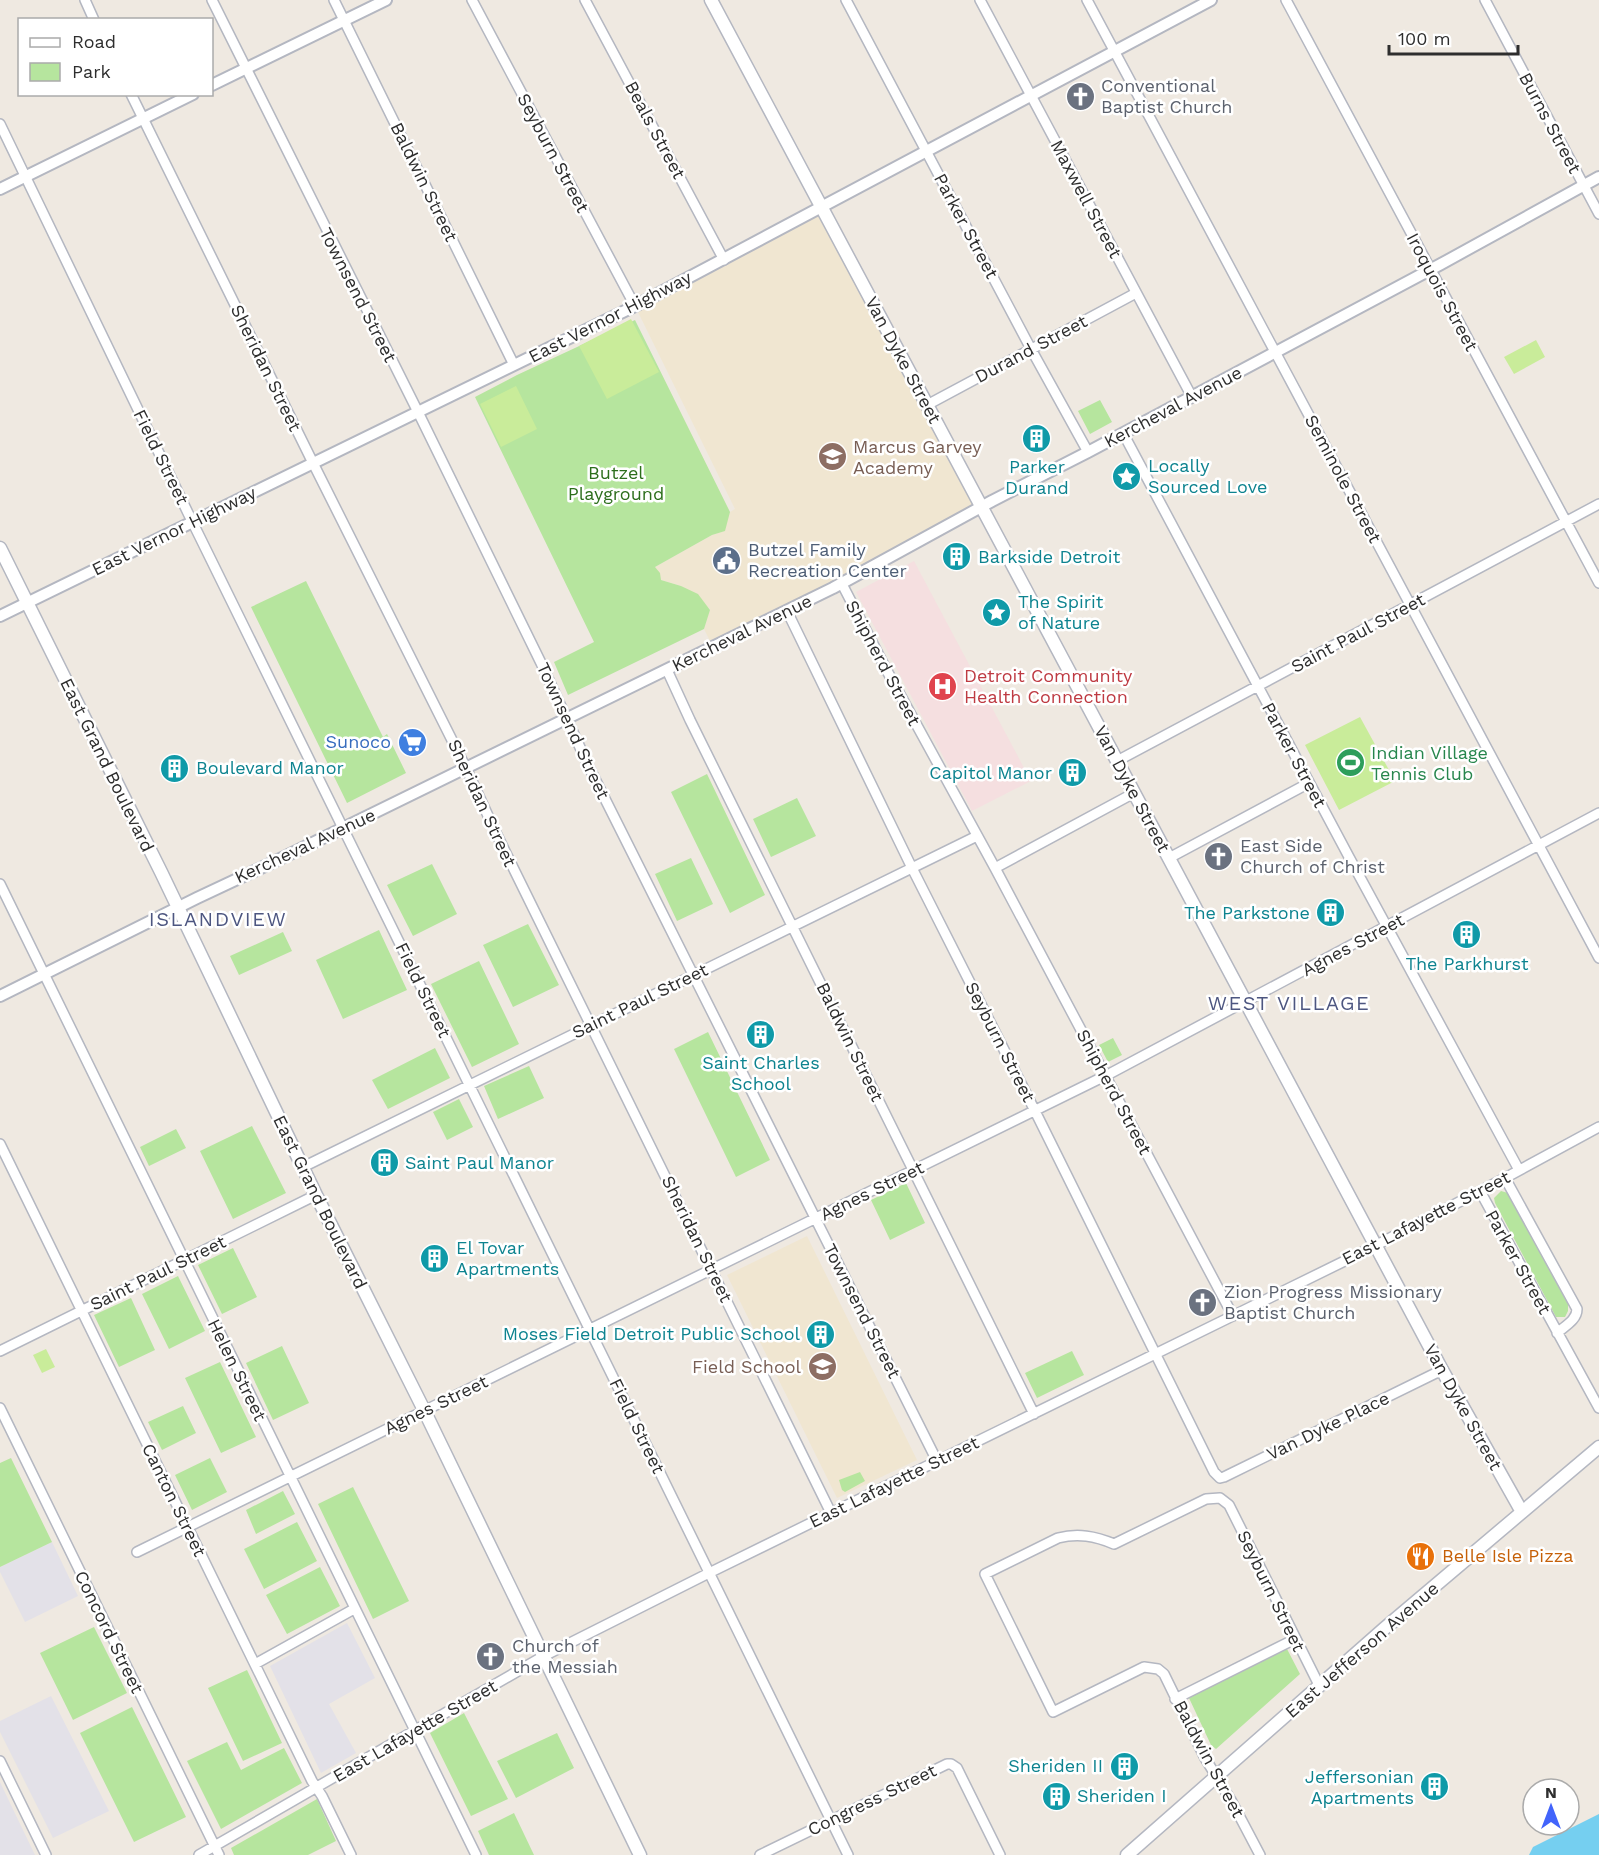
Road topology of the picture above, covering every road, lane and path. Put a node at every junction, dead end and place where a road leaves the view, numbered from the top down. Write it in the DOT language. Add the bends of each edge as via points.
graph roads {
  1 [pos="85,0"];
  2 [pos="212,0"];
  3 [pos="334,0"];
  4 [pos="387,0"];
  5 [pos="472,0"];
  6 [pos="585,0"];
  7 [pos="711,0"];
  8 [pos="846,0"];
  9 [pos="980,0"];
  10 [pos="1087,0"];
  11 [pos="1211,0"];
  12 [pos="1286,0"];
  13 [pos="1485,0"];
  14 [pos="93,18"];
  15 [pos="344,21"];
  16 [pos="1115,51"];
  17 [pos="245,69"];
  18 [pos="213,85"];
  19 [pos="133,96"];
  20 [pos="189,96"];
  21 [pos="1031,96"];
  22 [pos="143,119"];
  23 [pos="0,124"];
  24 [pos="927,152"];
  25 [pos="26,177"];
  26 [pos="1599,177"];
  27 [pos="1584,185"];
  28 [pos="0,189"];
  29 [pos="821,208"];
  30 [pos="1599,214"];
  31 [pos="724,260"];
  32 [pos="1430,270"];
  33 [pos="1136,293"];
  34 [pos="635,306"];
  35 [pos="1031,349"];
  36 [pos="1276,352"];
  37 [pos="514,365"];
  38 [pos="1192,397"];
  39 [pos="927,405"];
  40 [pos="418,412"];
  41 [pos="1123,433"];
  42 [pos="1088,452"];
  43 [pos="313,463"];
  44 [pos="1599,504"];
  45 [pos="982,506"];
  46 [pos="193,522"];
  47 [pos="1567,522"];
  48 [pos="0,548"];
  49 [pos="1599,583"];
  50 [pos="842,584"];
  51 [pos="27,603"];
  52 [pos="1411,605"];
  53 [pos="787,611"];
  54 [pos="0,616"];
  55 [pos="667,670"];
  56 [pos="1258,686"];
  57 [pos="567,719"];
  58 [pos="1117,761"];
  59 [pos="466,768"];
  60 [pos="1309,783"];
  61 [pos="1134,793"];
  62 [pos="1599,813"];
  63 [pos="344,828"];
  64 [pos="977,836"];
  65 [pos="1539,845"];
  66 [pos="1169,858"];
  67 [pos="912,867"];
  68 [pos="995,867"];
  69 [pos="0,884"];
  70 [pos="177,907"];
  71 [pos="792,926"];
  72 [pos="1388,927"];
  73 [pos="1599,958"];
  74 [pos="45,975"];
  75 [pos="693,975"];
  76 [pos="0,996"];
  77 [pos="1246,1002"];
  78 [pos="591,1025"];
  79 [pos="1106,1076"];
  80 [pos="470,1085"];
  81 [pos="1035,1111"];
  82 [pos="1599,1127"];
  83 [pos="0,1144"];
  84 [pos="303,1167"];
  85 [pos="1519,1170"];
  86 [pos="914,1171"];
  87 [pos="1505,1179"];
  88 [pos="1480,1191"];
  89 [pos="316,1195"];
  90 [pos="816,1219"];
  91 [pos="1376,1246"];
  92 [pos="184,1261"];
  93 [pos="712,1270"];
  94 [pos="82,1311"];
  95 [pos="1233,1316"];
  96 [pos="590,1329"];
  97 [pos="1557,1333"];
  98 [pos="0,1351"];
  99 [pos="1155,1354"];
  100 [pos="1442,1370"];
  101 [pos="0,1408"];
  102 [pos="1599,1408"];
  103 [pos="424,1410"];
  104 [pos="1034,1414"];
  105 [pos="1599,1447"];
  106 [pos="937,1461"];
  107 [pos="1214,1472"];
  108 [pos="289,1476"];
  109 [pos="1522,1512"];
  110 [pos="831,1513"];
  111 [pos="187,1526"];
  112 [pos="137,1551"];
  113 [pos="709,1573"];
  114 [pos="354,1609"];
  115 [pos="1295,1639"];
  116 [pos="544,1656"];
  117 [pos="255,1664"];
  118 [pos="1154,1668"];
  119 [pos="1320,1687"];
  120 [pos="1176,1698"];
  121 [pos="414,1731"];
  122 [pos="0,1761"];
  123 [pos="1216,1778"];
  124 [pos="317,1788"];
  125 [pos="831,1820"];
  126 [pos="217,1850"];
  127 [pos="46,1855"];
  128 [pos="199,1855"];
  129 [pos="351,1855"];
  130 [pos="476,1855"];
  131 [pos="640,1855"];
  132 [pos="760,1855"];
  133 [pos="848,1855"];
  134 [pos="1000,1855"];
  135 [pos="1127,1855"];
  136 [pos="1260,1855"];
  1 -- 14 [label="street"];
  2 -- 17 [label="street, Townsend Street"];
  3 -- 15 [label="street, Baldwin Street"];
  4 -- 15 [label="street"];
  5 -- 34 [label="street, Seyburn Street"];
  6 -- 31 [label="street, Beals Street"];
  7 -- 29 [label="main road, Van Dyke Street"];
  8 -- 24 [label="street, Parker Street"];
  9 -- 21 [label="street, Maxwell Street"];
  10 -- 16 [label="street, Seminole Street"];
  11 -- 16 [label="street, East Vernor Highway"];
  12 -- 32 [label="street, Iroquois Street"];
  13 -- 27 [label="street, Burns Street"];
  15 -- 17 [label="street"];
  15 -- 37 [label="street, Baldwin Street"];
  16 -- 21 [label="street, East Vernor Highway"];
  16 -- 36 [label="street, Seminole Street"];
  17 -- 18 [label="street"];
  17 -- 40 [label="street, Townsend Street"];
  19 -- 22 [label="street, Sheridan Street"];
  20 -- 22 [label="street"];
  21 -- 24 [label="street, East Vernor Highway"];
  21 -- 33 [label="street, Maxwell Street"];
  22 -- 25 [label="street"];
  22 -- 43 [label="street, Sheridan Street"];
  23 -- 25 [label="street, Field Street"];
  24 -- 29 [label="street, East Vernor Highway"];
  24 -- 35 [label="street, Parker Street"];
  25 -- 28 [label="street"];
  25 -- 46 [label="street, Field Street"];
  26 -- 27 [label="street, Kercheval Avenue"];
  27 -- 30 [label="street, Burns Street"];
  27 -- 32 [label="street, Kercheval Avenue"];
  29 -- 31 [label="street, East Vernor Highway"];
  29 -- 39 [label="main road, Van Dyke Street"];
  31 -- 34 [label="street, East Vernor Highway"];
  32 -- 36 [label="street, Kercheval Avenue"];
  32 -- 47 [label="street, Iroquois Street"];
  33 -- 35 [label="street, Durand Street"];
  33 -- 38 [label="street, Maxwell Street"];
  34 -- 37 [label="street, East Vernor Highway"];
  35 -- 39 [label="street, Durand Street"];
  35 -- 42 [label="street, Parker Street"];
  36 -- 38 [label="street, Kercheval Avenue"];
  36 -- 52 [label="street, Seminole Street"];
  37 -- 40 [label="street, East Vernor Highway"];
  38 -- 41 [label="street, Kercheval Avenue"];
  39 -- 45 [label="main road, Van Dyke Street"];
  40 -- 43 [label="street, East Vernor Highway"];
  40 -- 57 [label="street, Townsend Street"];
  41 -- 42 [label="street, Kercheval Avenue"];
  41 -- 56 [label="street, Parker Street"];
  42 -- 45 [label="street, Kercheval Avenue"];
  43 -- 46 [label="street, East Vernor Highway"];
  43 -- 59 [label="street, Sheridan Street"];
  44 -- 47 [label="street, Saint Paul Street"];
  45 -- 50 [label="street, Kercheval Avenue"];
  45 -- 58 [label="main road, Van Dyke Street"];
  46 -- 51 [label="street, East Vernor Highway"];
  46 -- 63 [label="street, Field Street"];
  47 -- 49 [label="street, Iroquois Street"];
  47 -- 52 [label="street, Saint Paul Street"];
  48 -- 51 [label="main road, East Grand Boulevard"];
  50 -- 53 [label="street, Kercheval Avenue"];
  50 -- 64 [label="street, Shipherd Street"];
  51 -- 54 [label="street, East Vernor Highway"];
  51 -- 70 [label="main road, East Grand Boulevard"];
  52 -- 56 [label="street, Saint Paul Street"];
  52 -- 65 [label="street, Seminole Street"];
  53 -- 55 [label="street, Kercheval Avenue"];
  53 -- 67 [label="street, Seyburn Street"];
  55 -- 57 [label="street, Kercheval Avenue"];
  55 -- 71 [label="street, Baldwin Street"];
  56 -- 58 [label="street, Saint Paul Street"];
  56 -- 60 [label="street, Parker Street"];
  57 -- 59 [label="street, Kercheval Avenue"];
  57 -- 75 [label="street, Townsend Street"];
  58 -- 61 [label="main road, Van Dyke Street"];
  59 -- 63 [label="street, Kercheval Avenue"];
  59 -- 78 [label="street, Sheridan Street"];
  60 -- 66 [label="street"];
  60 -- 72 [label="street, Parker Street"];
  61 -- 66 [label="main road, Van Dyke Street"];
  61 -- 68 [label="street"];
  62 -- 65 [label="street, Agnes Street"];
  63 -- 70 [label="street, Kercheval Avenue"];
  63 -- 80 [label="street, Field Street"];
  64 -- 67 [label="street, Saint Paul Street"];
  64 -- 68 [label="street, Shipherd Street"];
  65 -- 72 [label="street, Agnes Street"];
  65 -- 73 [label="street, Seminole Street"];
  66 -- 77 [label="main road, Van Dyke Street"];
  67 -- 71 [label="street, Saint Paul Street"];
  67 -- 81 [label="street, Seyburn Street"];
  68 -- 79 [label="street, Shipherd Street"];
  69 -- 74 [label="street, Helen Street"];
  70 -- 74 [label="street, Kercheval Avenue"];
  70 -- 84 [label="main road, East Grand Boulevard"];
  71 -- 75 [label="street, Saint Paul Street"];
  71 -- 86 [label="street, Baldwin Street"];
  72 -- 77 [label="street, Agnes Street"];
  72 -- 85 [label="street, Parker Street"];
  74 -- 76 [label="street, Kercheval Avenue"];
  74 -- 92 [label="street, Helen Street"];
  75 -- 78 [label="street, Saint Paul Street"];
  75 -- 90 [label="street, Townsend Street"];
  77 -- 79 [label="street, Agnes Street"];
  77 -- 91 [label="main road, Van Dyke Street"];
  78 -- 80 [label="street, Saint Paul Street"];
  78 -- 93 [label="street, Sheridan Street"];
  79 -- 81 [label="street, Agnes Street"];
  79 -- 95 [label="street, Shipherd Street"];
  80 -- 84 [label="street, Saint Paul Street"];
  80 -- 96 [label="street, Field Street"];
  81 -- 86 [label="street, Agnes Street"];
  81 -- 99 [label="street, Seyburn Street"];
  82 -- 85 [label="street, East Lafayette Street"];
  83 -- 94 [label="street, Canton Street"];
  84 -- 89 [label="main road, East Grand Boulevard"];
  85 -- 87 [label="street, East Lafayette Street"];
  86 -- 90 [label="street, Agnes Street"];
  86 -- 104 [label="street, Baldwin Street"];
  87 -- 88 [label="street, East Lafayette Street"];
  87 -- 97 [label="street, Parker Street" via="1577,1309 1572,1320"];
  88 -- 91 [label="street, East Lafayette Street"];
  88 -- 97 [label="street, Parker Street"];
  89 -- 92 [label="street, Saint Paul Street"];
  89 -- 103 [label="main road, East Grand Boulevard"];
  90 -- 93 [label="street, Agnes Street"];
  90 -- 106 [label="street, Townsend Street"];
  91 -- 95 [label="street, East Lafayette Street"];
  91 -- 100 [label="main road, Van Dyke Street"];
  92 -- 94 [label="street, Saint Paul Street"];
  92 -- 108 [label="street, Helen Street"];
  93 -- 96 [label="street, Agnes Street"];
  93 -- 110 [label="street, Sheridan Street"];
  94 -- 98 [label="street, Saint Paul Street"];
  94 -- 111 [label="street, Canton Street"];
  95 -- 99 [label="street, East Lafayette Street"];
  96 -- 103 [label="street, Agnes Street"];
  96 -- 113 [label="street, Field Street"];
  97 -- 102 [label="street, Parker Street"];
  99 -- 104 [label="street, East Lafayette Street"];
  99 -- 107 [label="street, Seyburn Street"];
  100 -- 107 [label="street, Van Dyke Place" via="1224,1477"];
  100 -- 109 [label="main road, Van Dyke Street"];
  101 -- 126 [label="street, Concord Street"];
  103 -- 108 [label="street, Agnes Street"];
  103 -- 116 [label="main road, East Grand Boulevard"];
  104 -- 106 [label="street, East Lafayette Street"];
  105 -- 109 [label="main road, East Jefferson Avenue"];
  106 -- 110 [label="street, East Lafayette Street"];
  108 -- 111 [label="street, Agnes Street"];
  108 -- 114 [label="street, Helen Street"];
  109 -- 119 [label="main road, East Jefferson Avenue"];
  110 -- 113 [label="street, East Lafayette Street"];
  111 -- 112 [label="street, Agnes Street"];
  111 -- 117 [label="street, Canton Street"];
  113 -- 116 [label="street, East Lafayette Street"];
  113 -- 125 [label="street, Field Street"];
  114 -- 117 [label="street"];
  114 -- 121 [label="street, Helen Street"];
  115 -- 118 [label="street, Seyburn Street" via="1229,1505 1220,1498 1206,1499 1114,1544 1096,1537 1058,1538 985,1574 1053,1712 1139,1669"];
  115 -- 119 [label="street, Seyburn Street"];
  115 -- 120 [label="street"];
  116 -- 121 [label="street, East Lafayette Street"];
  116 -- 131 [label="main road, East Grand Boulevard"];
  117 -- 124 [label="street, Canton Street"];
  118 -- 120 [label="street, Baldwin Street" via="1164,1674"];
  119 -- 123 [label="main road, East Jefferson Avenue"];
  120 -- 123 [label="street, Baldwin Street"];
  121 -- 124 [label="street, East Lafayette Street"];
  121 -- 130 [label="street, Helen Street"];
  122 -- 127 [label="street"];
  123 -- 135 [label="main road, East Jefferson Avenue"];
  123 -- 136 [label="street, Baldwin Street"];
  124 -- 126 [label="street, East Lafayette Street"];
  124 -- 129 [label="street, Canton Street"];
  125 -- 132 [label="street, Congress Street"];
  125 -- 133 [label="street, Field Street"];
  125 -- 134 [label="street, Congress Street" via="951,1764 957,1768"];
  126 -- 128 [label="street, East Lafayette Street"];
}
